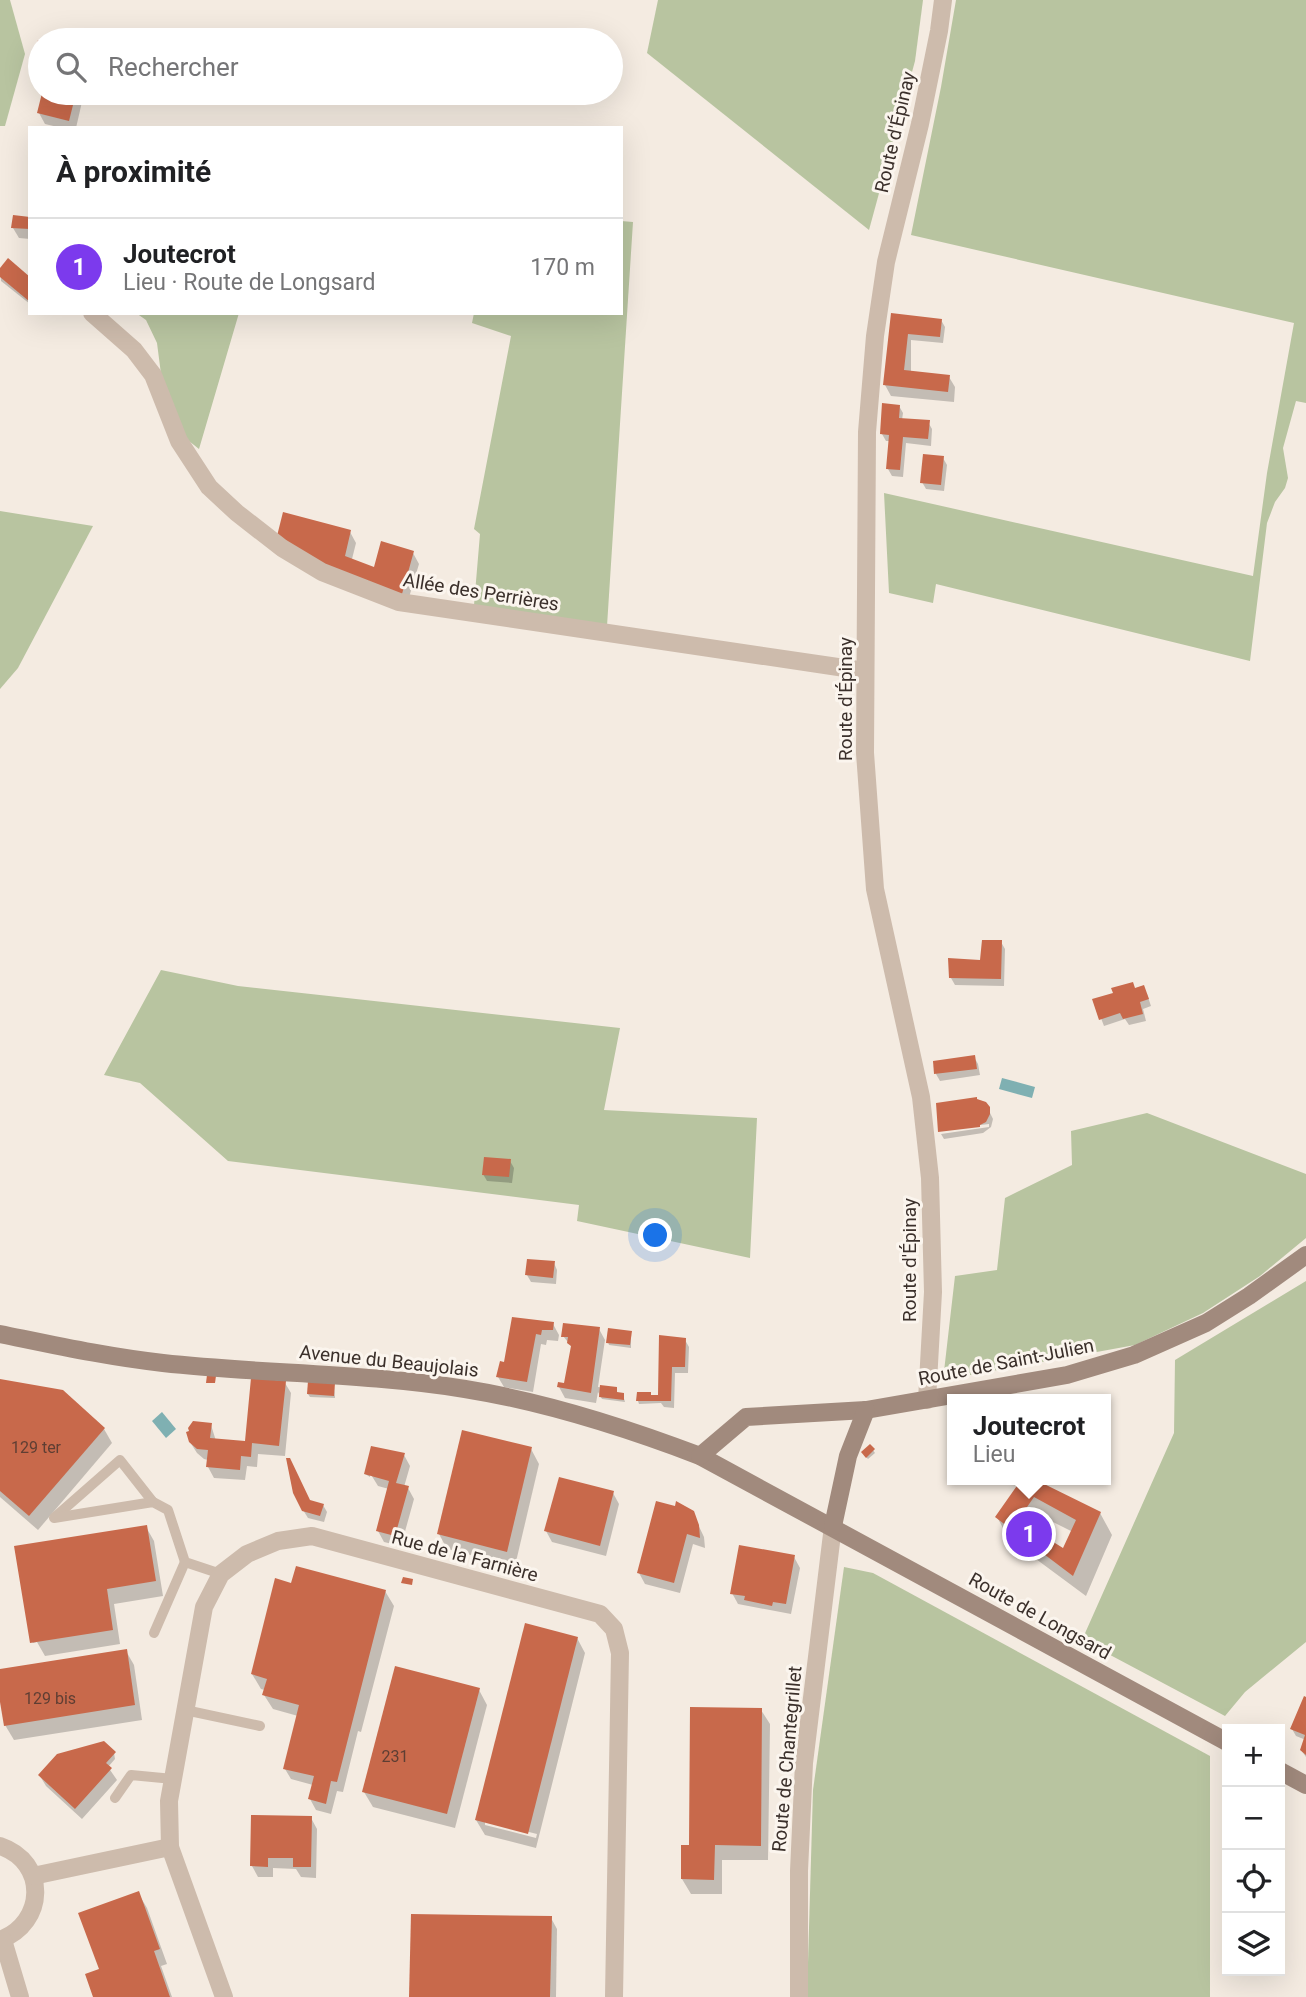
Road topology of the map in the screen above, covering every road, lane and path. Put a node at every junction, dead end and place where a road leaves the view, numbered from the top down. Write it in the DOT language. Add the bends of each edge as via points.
graph roads {
  1 [pos="943,0"];
  2 [pos="94,315"];
  3 [pos="865,671"];
  4 [pos="1306,1255"];
  5 [pos="0,1334"];
  6 [pos="956,1394"];
  7 [pos="947,1396"];
  8 [pos="927,1399"];
  9 [pos="866,1410"];
  10 [pos="700,1456"];
  11 [pos="153,1502"];
  12 [pos="833,1526"];
  13 [pos="185,1562"];
  14 [pos="221,1574"];
  15 [pos="153,1633"];
  16 [pos="185,1710"];
  17 [pos="260,1726"];
  18 [pos="1222,1739"];
  19 [pos="1285,1774"];
  20 [pos="173,1779"];
  21 [pos="1306,1785"];
  22 [pos="115,1798"];
  23 [pos="0,1846"];
  24 [pos="170,1847"];
  25 [pos="33,1876"];
  26 [pos="1,1940"];
  27 [pos="20,1997"];
  28 [pos="224,1997"];
  29 [pos="614,1997"];
  30 [pos="799,1997"];
  1 -- 3 [label="street, Route d'Épinay" via="920,124 886,262 875,336 867,432"];
  2 -- 3 [label="street, Allée des Perrières" via="134,350 153,375 179,441 209,487 282,548 322,572 399,602"];
  3 -- 8 [label="street, Route d'Épinay" via="864,753 875,889 921,1097 930,1178 933,1292"];
  4 -- 6 [label="main road, Route de Saint-Julien" via="1206,1322 1134,1355 1067,1375"];
  5 -- 10 [label="main road, Avenue du Beaujolais" via="162,1363 468,1389 625,1427"];
  7 -- 8 [label="main road, Route de Saint-Julien"];
  8 -- 9 [label="main road, Route de Saint-Julien"];
  9 -- 10 [label="main road, Route de Saint-Julien" via="746,1417"];
  9 -- 12 [label="main road" via="848,1456"];
  10 -- 12 [label="main road, Avenue du Beaujolais"];
  11 -- 11 [label="lane" via="140,1504 54,1518 120,1460"];
  11 -- 13 [label="lane" via="168,1510"];
  12 -- 18 [label="main road, Route de Longsard"];
  12 -- 30 [label="street, Route de Chantegrillet" via="804,1763"];
  13 -- 14 [label="lane"];
  13 -- 15 [label="lane"];
  14 -- 16 [label="street, Rue de la Farnière" via="204,1607"];
  14 -- 29 [label="street, Rue de la Farnière" via="247,1554 278,1541 312,1536 600,1614 614,1629 620,1653"];
  16 -- 17 [label="lane"];
  16 -- 20 [label="street, Rue de la Farnière"];
  19 -- 21 [label="main road"];
  20 -- 22 [label="lane" via="131,1775"];
  20 -- 24 [label="street, Rue de la Farnière"];
  23 -- 25 [label="street" via="25,1861"];
  24 -- 25 [label="street"];
  24 -- 28 [label="street, Rue de la Farnière"];
  25 -- 26 [label="street" via="36,1896 32,1913 17,1931"];
  26 -- 27 [label="street"];
}
